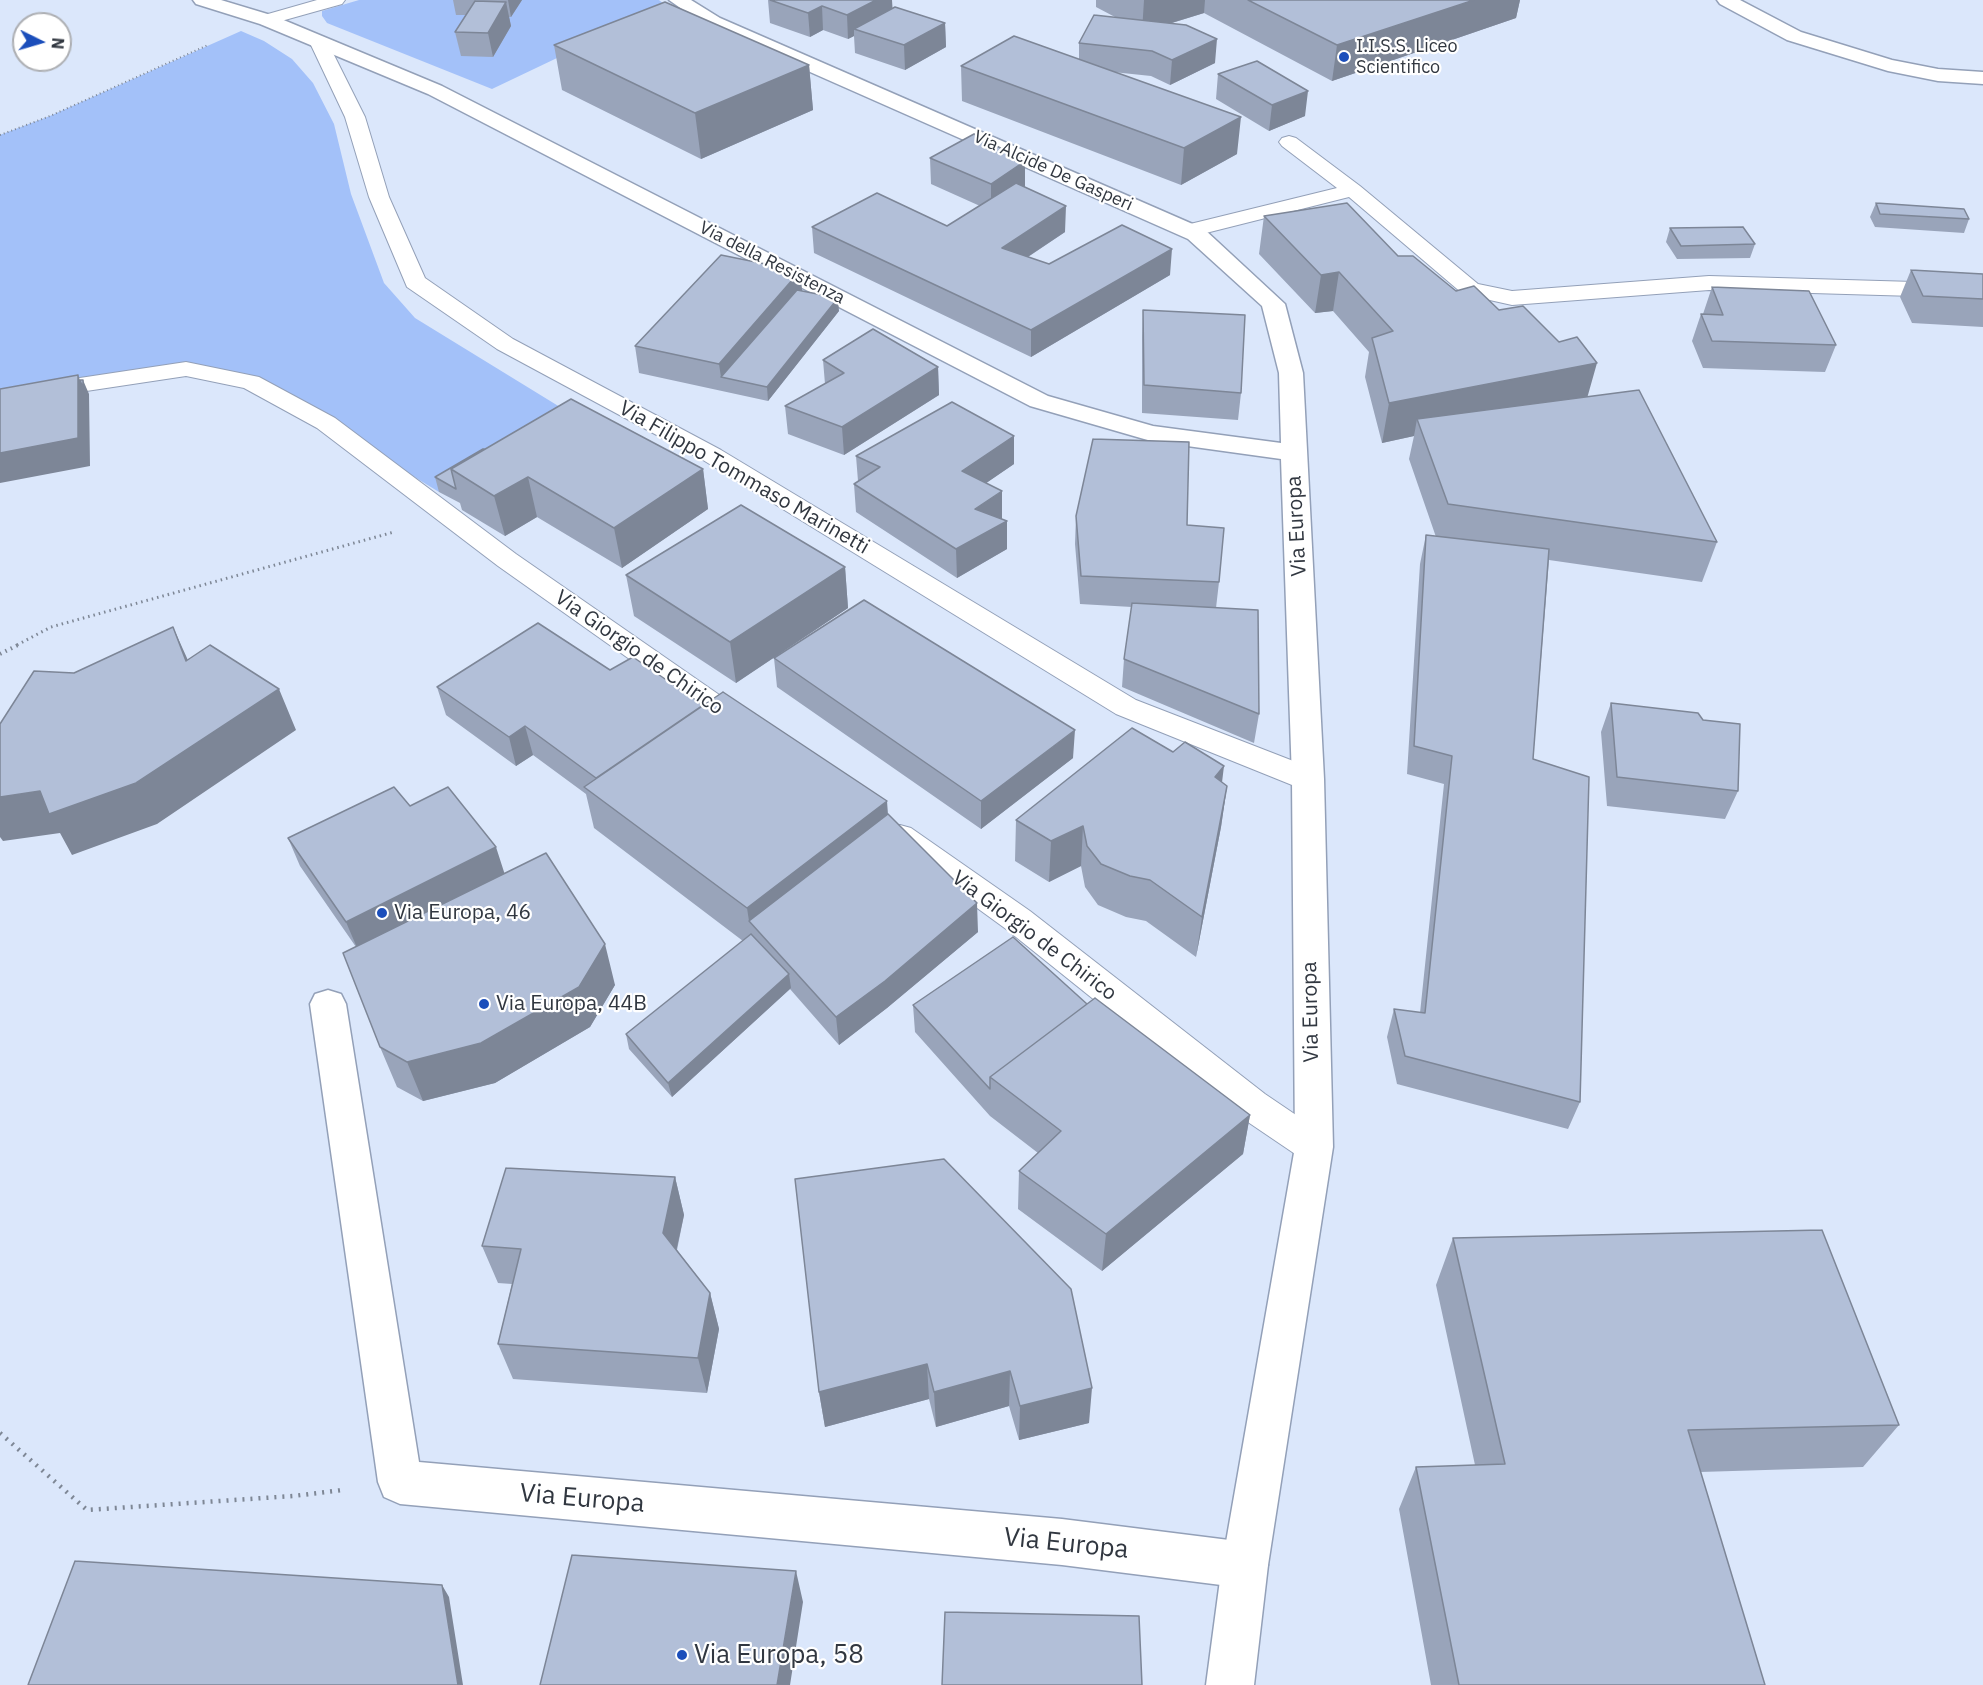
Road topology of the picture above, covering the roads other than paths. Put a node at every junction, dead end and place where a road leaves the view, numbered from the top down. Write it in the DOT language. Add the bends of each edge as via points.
graph roads {
  1 [pos="202,0"];
  2 [pos="336,0"];
  3 [pos="678,0"];
  4 [pos="1726,0"];
  5 [pos="267,20"];
  6 [pos="319,43"];
  7 [pos="1983,78"];
  8 [pos="1289,142"];
  9 [pos="1353,190"];
  10 [pos="1190,231"];
  11 [pos="1983,291"];
  12 [pos="0,397"];
  13 [pos="1293,453"];
  14 [pos="766,742"];
  15 [pos="1308,779"];
  16 [pos="880,822"];
  17 [pos="328,1004"];
  18 [pos="1314,1147"];
  19 [pos="1245,1565"];
  20 [pos="1230,1685"];
  1 -- 5 [label="street, Via della Resistenza"];
  2 -- 5 [label="lane"];
  3 -- 10 [label="street, Via Alcide De Gasperi" via="713,22"];
  4 -- 7 [label="street" via="1794,36 1888,65 1938,75"];
  5 -- 6 [label="street, Via della Resistenza"];
  6 -- 13 [label="street, Via della Resistenza" via="435,90 1040,401 1151,433"];
  6 -- 15 [label="lane, Via Filippo Tommaso Marinetti" via="355,117 378,197 415,282 505,344 712,455 1126,707"];
  8 -- 9 [label="lane"];
  9 -- 10 [label="lane"];
  9 -- 11 [label="lane" via="1471,288 1512,298 1709,283"];
  10 -- 13 [label="street, Via Alcide De Gasperi" via="1273,304 1291,373"];
  12 -- 14 [label="lane, Via Giorgio de Chirico" via="186,369 250,382 326,423 507,560"];
  13 -- 15 [label="street, Via Europa"];
  15 -- 18 [label="street, Via Europa"];
  16 -- 18 [label="lane, Via Giorgio de Chirico" via="1018,920 1252,1105"];
  17 -- 19 [label="street, Via Europa" via="400,1482 1062,1542"];
  18 -- 19 [label="street, Via Europa"];
  19 -- 20 [label="street, Via Europa"];
}
